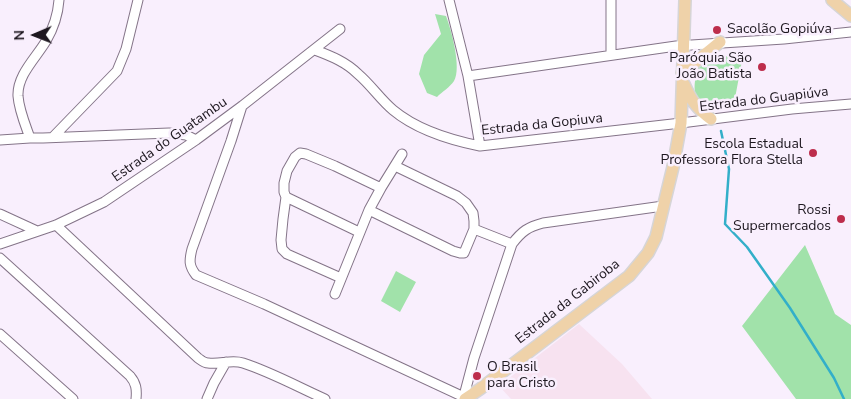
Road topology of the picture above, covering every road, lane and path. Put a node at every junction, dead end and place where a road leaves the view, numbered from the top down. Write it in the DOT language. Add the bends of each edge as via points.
graph roads {
  1 [pos="59,0"];
  2 [pos="138,0"];
  3 [pos="449,0"];
  4 [pos="611,0"];
  5 [pos="685,0"];
  6 [pos="832,0"];
  7 [pos="851,17"];
  8 [pos="340,29"];
  9 [pos="849,32"];
  10 [pos="720,42"];
  11 [pos="684,45"];
  12 [pos="315,50"];
  13 [pos="611,55"];
  14 [pos="468,76"];
  15 [pos="682,76"];
  16 [pos="851,104"];
  17 [pos="242,106"];
  18 [pos="711,120"];
  19 [pos="681,124"];
  20 [pos="53,137"];
  21 [pos="30,138"];
  22 [pos="0,140"];
  23 [pos="196,140"];
  24 [pos="480,146"];
  25 [pos="402,154"];
  26 [pos="396,166"];
  27 [pos="381,188"];
  28 [pos="286,197"];
  29 [pos="663,206"];
  30 [pos="369,210"];
  31 [pos="0,214"];
  32 [pos="56,225"];
  33 [pos="474,229"];
  34 [pos="37,231"];
  35 [pos="359,232"];
  36 [pos="0,244"];
  37 [pos="512,244"];
  38 [pos="0,258"];
  39 [pos="341,278"];
  40 [pos="335,294"];
  41 [pos="0,334"];
  42 [pos="226,362"];
  43 [pos="465,398"];
  44 [pos="73,399"];
  45 [pos="136,399"];
  46 [pos="207,399"];
  47 [pos="325,399"];
  1 -- 21 [label="street" via="53,27 21,80 18,94"];
  2 -- 20 [label="street" via="118,71"];
  3 -- 14 [label="street"];
  4 -- 13 [label="street"];
  5 -- 11 [label="main road, Estrada da Gabiroba"];
  6 -- 7 [label="main road"];
  7 -- 9 [label="street"];
  8 -- 12 [label="street, Estrada do Guatambu"];
  9 -- 10 [label="street"];
  10 -- 11 [label="street"];
  10 -- 15 [label="main road"];
  11 -- 13 [label="street"];
  11 -- 15 [label="main road, Estrada da Gabiroba"];
  12 -- 17 [label="street, Estrada do Guatambu"];
  12 -- 24 [label="street, Estrada da Gopiuva" via="328,54 358,73 383,101 407,120 435,133"];
  13 -- 14 [label="street"];
  14 -- 24 [label="street"];
  15 -- 18 [label="main road" via="691,99"];
  15 -- 19 [label="main road, Estrada da Gabiroba"];
  16 -- 18 [label="street, Estrada do Guapiúva"];
  17 -- 23 [label="street, Estrada do Guatambu"];
  17 -- 43 [label="street" via="192,249 191,268 196,275"];
  18 -- 19 [label="street, Estrada do Guapiúva"];
  19 -- 24 [label="street, Estrada da Gopiuva"];
  19 -- 29 [label="main road, Estrada da Gabiroba"];
  20 -- 21 [label="street"];
  20 -- 23 [label="street" via="169,133"];
  21 -- 22 [label="street"];
  23 -- 32 [label="street, Estrada do Guatambu" via="104,202"];
  25 -- 26 [label="street"];
  26 -- 27 [label="street"];
  26 -- 33 [label="street" via="466,203 473,213"];
  27 -- 28 [label="street" via="300,153 294,157 287,171 284,183"];
  27 -- 30 [label="street"];
  28 -- 35 [label="street"];
  28 -- 39 [label="street" via="282,249"];
  29 -- 37 [label="street" via="543,223 529,227"];
  29 -- 43 [label="main road, Estrada da Gabiroba" via="656,237 648,253 629,276"];
  30 -- 33 [label="street" via="453,252 464,252"];
  30 -- 35 [label="street"];
  31 -- 34 [label="street"];
  32 -- 34 [label="street, Estrada do Guatambu"];
  32 -- 42 [label="street" via="198,358 206,363"];
  33 -- 37 [label="street"];
  34 -- 36 [label="street, Estrada do Guatambu"];
  35 -- 39 [label="street"];
  37 -- 43 [label="street" via="474,358"];
  38 -- 45 [label="street" via="130,376 135,382"];
  39 -- 40 [label="street"];
  41 -- 44 [label="street"];
  42 -- 46 [label="street"];
  42 -- 47 [label="street" via="241,362"];
}
